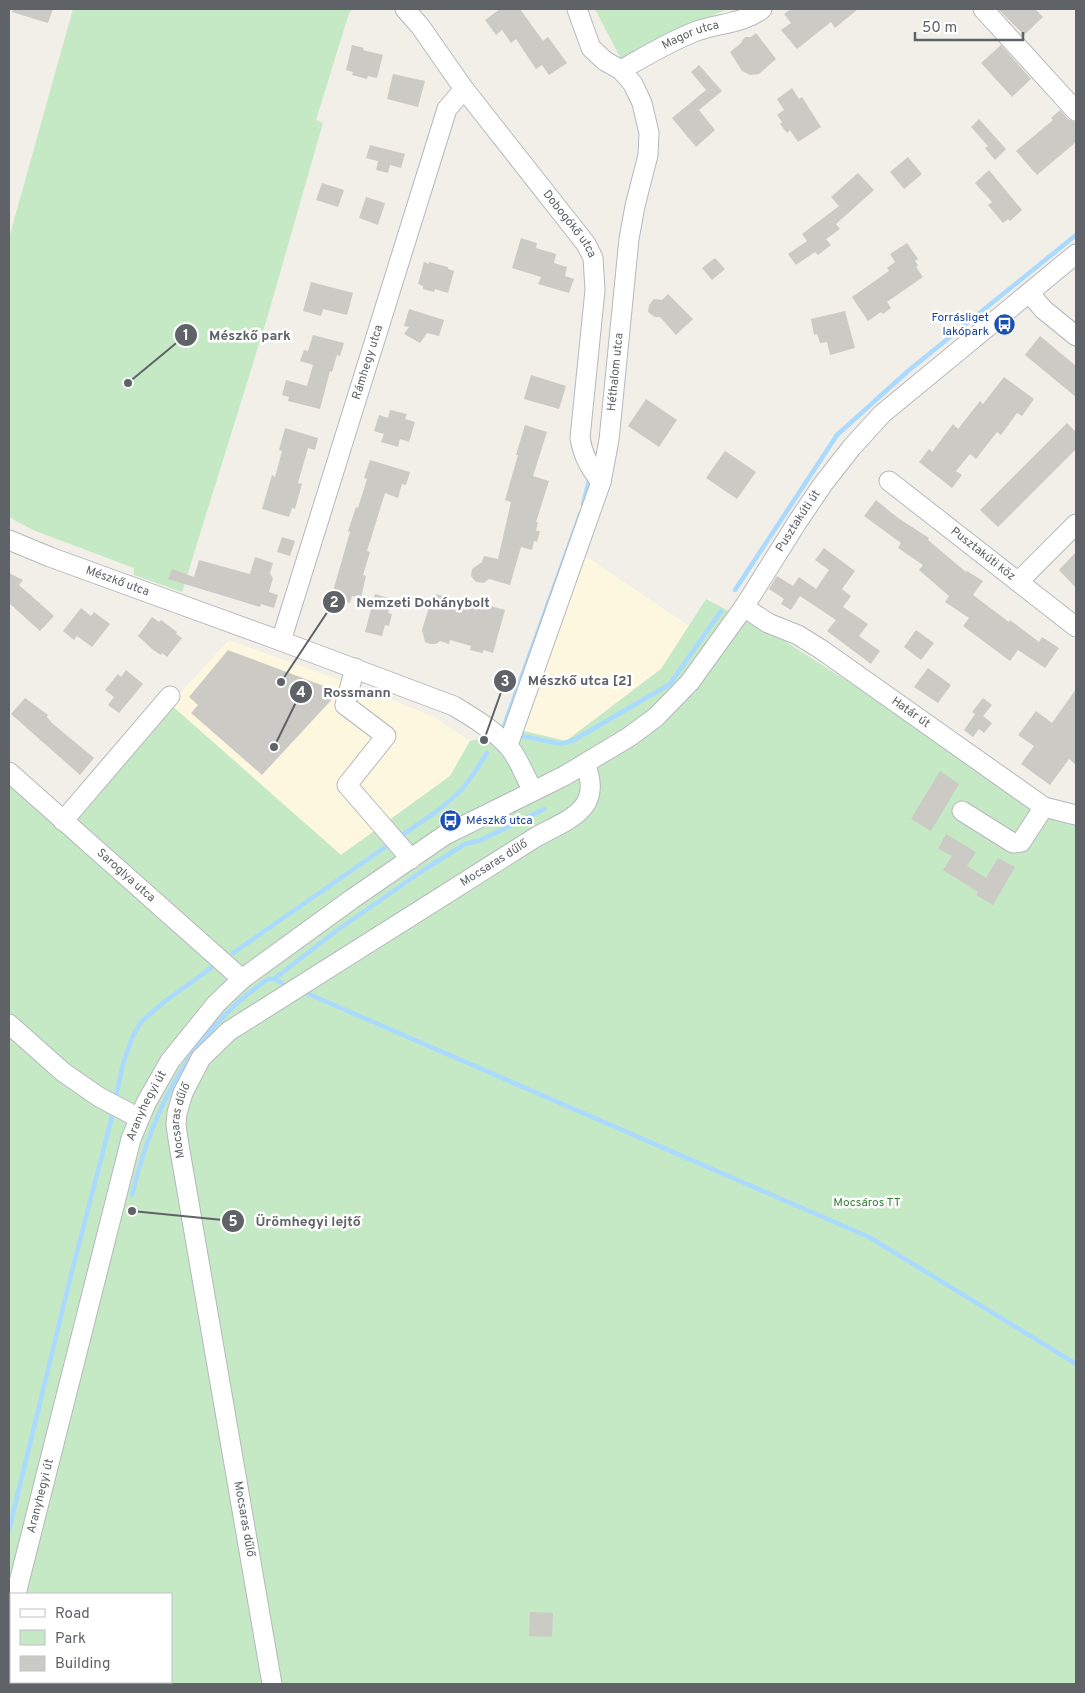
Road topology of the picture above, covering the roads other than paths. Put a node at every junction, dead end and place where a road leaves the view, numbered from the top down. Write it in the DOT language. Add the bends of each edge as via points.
graph roads {
  1 [pos="405,9"];
  2 [pos="577,9"];
  3 [pos="762,9"];
  4 [pos="983,9"];
  5 [pos="621,70"];
  6 [pos="464,89"];
  7 [pos="1076,111"];
  8 [pos="1076,254"];
  9 [pos="1030,294"];
  10 [pos="1076,336"];
  11 [pos="889,480"];
  12 [pos="601,482"];
  13 [pos="1076,524"];
  14 [pos="9,540"];
  15 [pos="1018,582"];
  16 [pos="744,608"];
  17 [pos="1076,627"];
  18 [pos="281,640"];
  19 [pos="355,668"];
  20 [pos="170,696"];
  21 [pos="508,746"];
  22 [pos="586,764"];
  23 [pos="9,772"];
  24 [pos="533,790"];
  25 [pos="1044,807"];
  26 [pos="962,811"];
  27 [pos="1074,812"];
  28 [pos="63,821"];
  29 [pos="400,846"];
  30 [pos="242,979"];
  31 [pos="9,1024"];
  32 [pos="139,1118"];
  33 [pos="16,1593"];
  34 [pos="272,1684"];
  1 -- 6 [label="street, Dobogókő utca"];
  2 -- 5 [label="street, Héthalom utca" via="592,48"];
  3 -- 5 [label="street, Magor utca" via="746,19 699,30 672,41"];
  4 -- 7 [label="street"];
  5 -- 12 [label="street, Héthalom utca" via="633,84 642,103 649,133 648,155 629,239 609,440"];
  6 -- 12 [label="street, Dobogókő utca" via="586,244 593,258 595,290 580,438 582,452"];
  6 -- 18 [label="street, Rámhegy utca" via="448,109"];
  8 -- 9 [label="street, Pusztakúti út"];
  9 -- 10 [label="street"];
  9 -- 16 [label="street, Pusztakúti út" via="882,414 823,484"];
  11 -- 15 [label="street, Pusztakúti köz"];
  12 -- 21 [label="street, Héthalom utca"];
  13 -- 15 [label="street"];
  14 -- 18 [label="street, Mészkő utca"];
  15 -- 17 [label="street, Pusztakúti köz"];
  16 -- 22 [label="street, Pusztakúti út" via="690,682 656,718"];
  16 -- 25 [label="street, Határ út" via="768,623 798,634"];
  18 -- 19 [label="street, Mészkő utca"];
  19 -- 21 [label="street, Mészkő utca" via="454,706 476,719"];
  19 -- 29 [label="street" via="345,705 386,736 347,785"];
  20 -- 28 [label="street"];
  21 -- 24 [label="street, Mészkő utca"];
  22 -- 24 [label="street, Pusztakúti út"];
  22 -- 34 [label="street, Mocsaras dűlő" via="592,789 583,808 229,1031 201,1058 183,1093 177,1113 178,1145"];
  23 -- 28 [label="street, Saroglya utca"];
  24 -- 29 [label="street, Aranyhegyi út" via="445,835"];
  25 -- 26 [label="street" via="1021,842 1013,842"];
  25 -- 27 [label="street, Határ út"];
  28 -- 30 [label="street, Saroglya utca"];
  29 -- 30 [label="street, Aranyhegyi út" via="352,899"];
  30 -- 32 [label="street, Aranyhegyi út" via="182,1045 160,1076"];
  31 -- 32 [label="street" via="63,1072 99,1097"];
  32 -- 33 [label="street, Aranyhegyi út" via="122,1171"];
}
